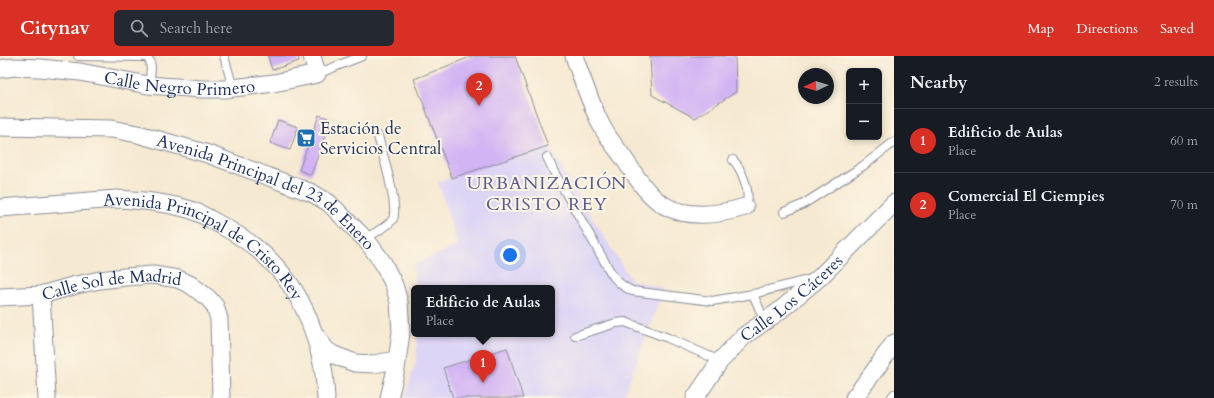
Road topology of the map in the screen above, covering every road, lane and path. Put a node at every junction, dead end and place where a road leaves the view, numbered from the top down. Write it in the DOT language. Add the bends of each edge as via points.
graph roads {
  1 [pos="78,56"];
  2 [pos="224,56"];
  3 [pos="312,56"];
  4 [pos="339,56"];
  5 [pos="362,56"];
  6 [pos="574,56"];
  7 [pos="342,64"];
  8 [pos="10,66"];
  9 [pos="317,74"];
  10 [pos="148,85"];
  11 [pos="233,88"];
  12 [pos="0,127"];
  13 [pos="378,136"];
  14 [pos="894,142"];
  15 [pos="547,157"];
  16 [pos="733,160"];
  17 [pos="894,203"];
  18 [pos="745,207"];
  19 [pos="0,208"];
  20 [pos="784,212"];
  21 [pos="365,239"];
  22 [pos="820,277"];
  23 [pos="41,294"];
  24 [pos="753,294"];
  25 [pos="0,297"];
  26 [pos="765,322"];
  27 [pos="313,333"];
  28 [pos="575,336"];
  29 [pos="894,343"];
  30 [pos="397,360"];
  31 [pos="720,361"];
  32 [pos="894,394"];
  33 [pos="47,398"];
  34 [pos="221,398"];
  35 [pos="326,398"];
  36 [pos="389,398"];
  37 [pos="695,398"];
  38 [pos="854,398"];
  39 [pos="891,398"];
  1 -- 10 [label="lane" via="146,57 152,67"];
  2 -- 11 [label="lane"];
  3 -- 9 [label="street"];
  4 -- 7 [label="lane"];
  5 -- 7 [label="lane"];
  6 -- 18 [label="street" via="606,135 643,187 657,201 681,212 697,214 722,213"];
  7 -- 9 [label="lane"];
  8 -- 10 [label="street, Calle Negro Primero" via="80,72"];
  9 -- 11 [label="street, Calle Negro Primero"];
  10 -- 11 [label="street, Calle Negro Primero" via="202,89"];
  12 -- 21 [label="street, Avenida Principal del 23 de Enero" via="111,129 208,154 312,193 329,203"];
  13 -- 21 [label="lane" via="395,208 393,219"];
  14 -- 20 [label="lane" via="863,166 802,205"];
  15 -- 24 [label="lane" via="618,283 632,291 712,301"];
  16 -- 18 [label="lane" via="738,165 746,184"];
  17 -- 22 [label="street, Calle Los Cáceres"];
  19 -- 27 [label="street, Avenida Principal de Cristo Rey" via="116,199 190,210 239,235 281,271 302,304"];
  21 -- 30 [label="street, Avenida Principal del 23 de Enero" via="383,263 399,302 401,332"];
  22 -- 24 [label="lane"];
  22 -- 26 [label="street, Calle Los Cáceres"];
  23 -- 25 [label="street, Calle Sol de Madrid"];
  23 -- 33 [label="street"];
  23 -- 34 [label="street, Calle Sol de Madrid" via="125,276 153,275 178,279 191,285 215,306 219,319"];
  24 -- 26 [label="lane"];
  26 -- 31 [label="street, Calle Los Cáceres" via="744,336"];
  27 -- 30 [label="street" via="326,350 355,363 373,364"];
  27 -- 35 [label="street, Avenida Principal de Cristo Rey" via="324,369"];
  28 -- 31 [label="lane" via="625,322"];
  29 -- 38 [label="street"];
  30 -- 36 [label="street, Avenida Principal del 23 de Enero"];
  31 -- 37 [label="street, Calle Los Cáceres"];
  32 -- 39 [label="lane"];
}
